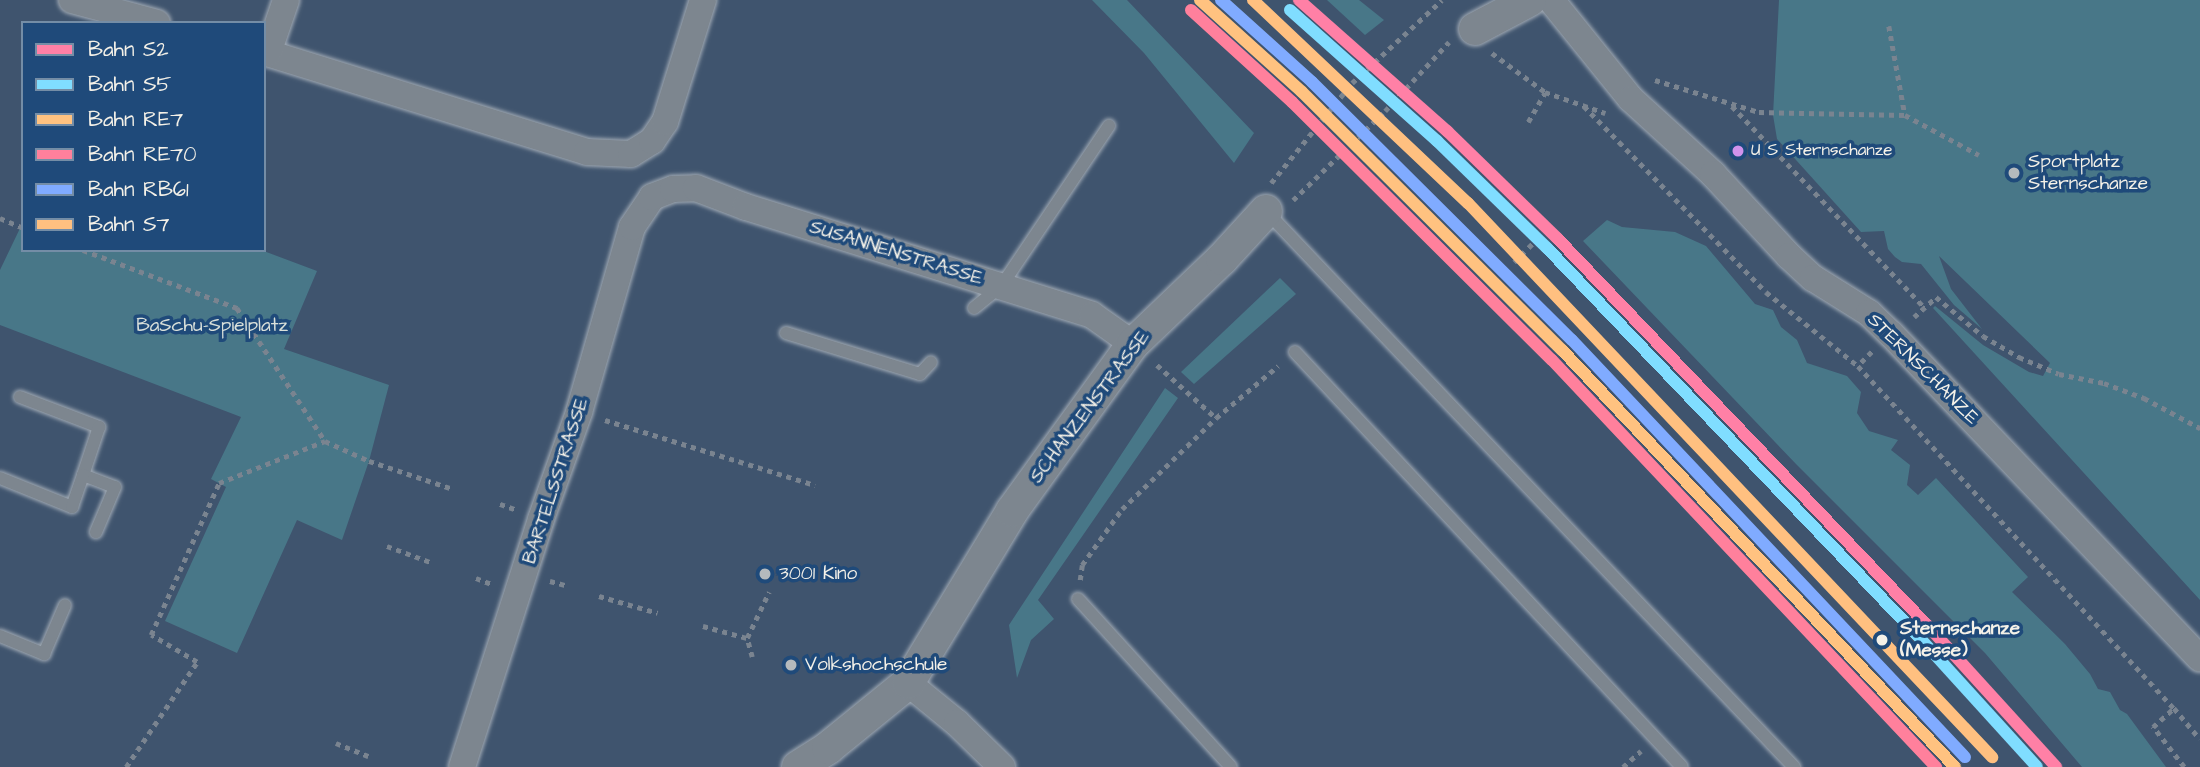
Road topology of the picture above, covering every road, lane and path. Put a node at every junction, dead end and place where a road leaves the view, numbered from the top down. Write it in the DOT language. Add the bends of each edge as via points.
graph roads {
  1 [pos="72,0"];
  2 [pos="286,0"];
  3 [pos="703,0"];
  4 [pos="1442,0"];
  5 [pos="1530,0"];
  6 [pos="1551,0"];
  7 [pos="150,21"];
  8 [pos="1889,26"];
  9 [pos="1475,29"];
  10 [pos="1445,45"];
  11 [pos="266,52"];
  12 [pos="1654,80"];
  13 [pos="1545,92"];
  14 [pos="1631,99"];
  15 [pos="1731,104"];
  16 [pos="1584,106"];
  17 [pos="1905,116"];
  18 [pos="1528,122"];
  19 [pos="1109,126"];
  20 [pos="1979,155"];
  21 [pos="652,197"];
  22 [pos="0,218"];
  23 [pos="1259,219"];
  24 [pos="21,227"];
  25 [pos="1542,234"];
  26 [pos="88,252"];
  27 [pos="1514,262"];
  28 [pos="1002,285"];
  29 [pos="974,308"];
  30 [pos="1924,308"];
  31 [pos="786,333"];
  32 [pos="1891,334"];
  33 [pos="1133,344"];
  34 [pos="1295,352"];
  35 [pos="931,362"];
  36 [pos="1858,366"];
  37 [pos="1172,380"];
  38 [pos="20,397"];
  39 [pos="1216,418"];
  40 [pos="616,423"];
  41 [pos="2200,428"];
  42 [pos="325,441"];
  43 [pos="83,475"];
  44 [pos="0,478"];
  45 [pos="815,485"];
  46 [pos="453,489"];
  47 [pos="96,532"];
  48 [pos="387,546"];
  49 [pos="433,563"];
  50 [pos="769,592"];
  51 [pos="599,596"];
  52 [pos="1078,599"];
  53 [pos="65,605"];
  54 [pos="658,613"];
  55 [pos="704,626"];
  56 [pos="0,636"];
  57 [pos="747,638"];
  58 [pos="752,657"];
  59 [pos="2200,658"];
  60 [pos="908,682"];
  61 [pos="2174,708"];
  62 [pos="2200,739"];
  63 [pos="336,743"];
  64 [pos="369,756"];
  65 [pos="126,767"];
  66 [pos="462,767"];
  67 [pos="798,767"];
  68 [pos="1002,767"];
  69 [pos="1231,767"];
  70 [pos="1682,767"];
  71 [pos="1794,767"];
  72 [pos="2184,767"];
  1 -- 7 [label="street"];
  2 -- 11 [label="street"];
  3 -- 11 [label="street" via="664,122 652,141 631,154 587,152"];
  4 -- 23 [label="path" via="1352,83 1246,214"];
  5 -- 9 [label="street"];
  6 -- 14 [label="street, STERNSCHANZE"];
  8 -- 17 [label="path"];
  9 -- 13 [label="path" via="1494,57"];
  10 -- 23 [label="path" via="1295,199"];
  12 -- 15 [label="path"];
  13 -- 16 [label="path"];
  13 -- 18 [label="path"];
  14 -- 16 [label="path" via="1612,116"];
  14 -- 32 [label="street, STERNSCHANZE" via="1713,174 1813,278 1869,313"];
  15 -- 17 [label="path" via="1759,112"];
  15 -- 30 [label="path"];
  16 -- 36 [label="path" via="1766,292"];
  17 -- 20 [label="path"];
  19 -- 28 [label="lane"];
  21 -- 28 [label="street, SUSANNENSTRASSE" via="673,189 696,188"];
  21 -- 66 [label="street, BARTELSSTRASSE" via="632,227 579,412"];
  22 -- 24 [label="path"];
  23 -- 33 [label="street, SCHANZENSTRASSE"];
  23 -- 71 [label="lane"];
  25 -- 27 [label="path"];
  26 -- 42 [label="path" via="236,308"];
  28 -- 29 [label="lane"];
  28 -- 33 [label="street, SUSANNENSTRASSE" via="1092,315"];
  30 -- 32 [label="path"];
  30 -- 41 [label="path" via="1936,297 1983,336 2019,357 2144,398"];
  31 -- 35 [label="lane" via="920,374"];
  32 -- 36 [label="path"];
  32 -- 59 [label="street, STERNSCHANZE"];
  33 -- 60 [label="street, SCHANZENSTRASSE" via="1013,511"];
  34 -- 39 [label="path"];
  34 -- 70 [label="lane"];
  36 -- 61 [label="path"];
  37 -- 39 [label="path"];
  38 -- 43 [label="lane" via="99,427"];
  39 -- 52 [label="path" via="1122,509 1082,565"];
  40 -- 45 [label="path"];
  42 -- 46 [label="path"];
  42 -- 65 [label="path" via="219,483 151,635 197,663"];
  43 -- 44 [label="lane" via="72,507"];
  43 -- 47 [label="lane" via="116,487"];
  48 -- 49 [label="path"];
  50 -- 57 [label="path"];
  51 -- 54 [label="path"];
  52 -- 69 [label="lane"];
  53 -- 56 [label="lane" via="44,654"];
  55 -- 57 [label="path"];
  57 -- 58 [label="path"];
  60 -- 67 [label="street, SCHANZENSTRASSE"];
  60 -- 68 [label="street"];
  61 -- 62 [label="path"];
  61 -- 72 [label="path" via="2153,727"];
  63 -- 64 [label="path"];
}
